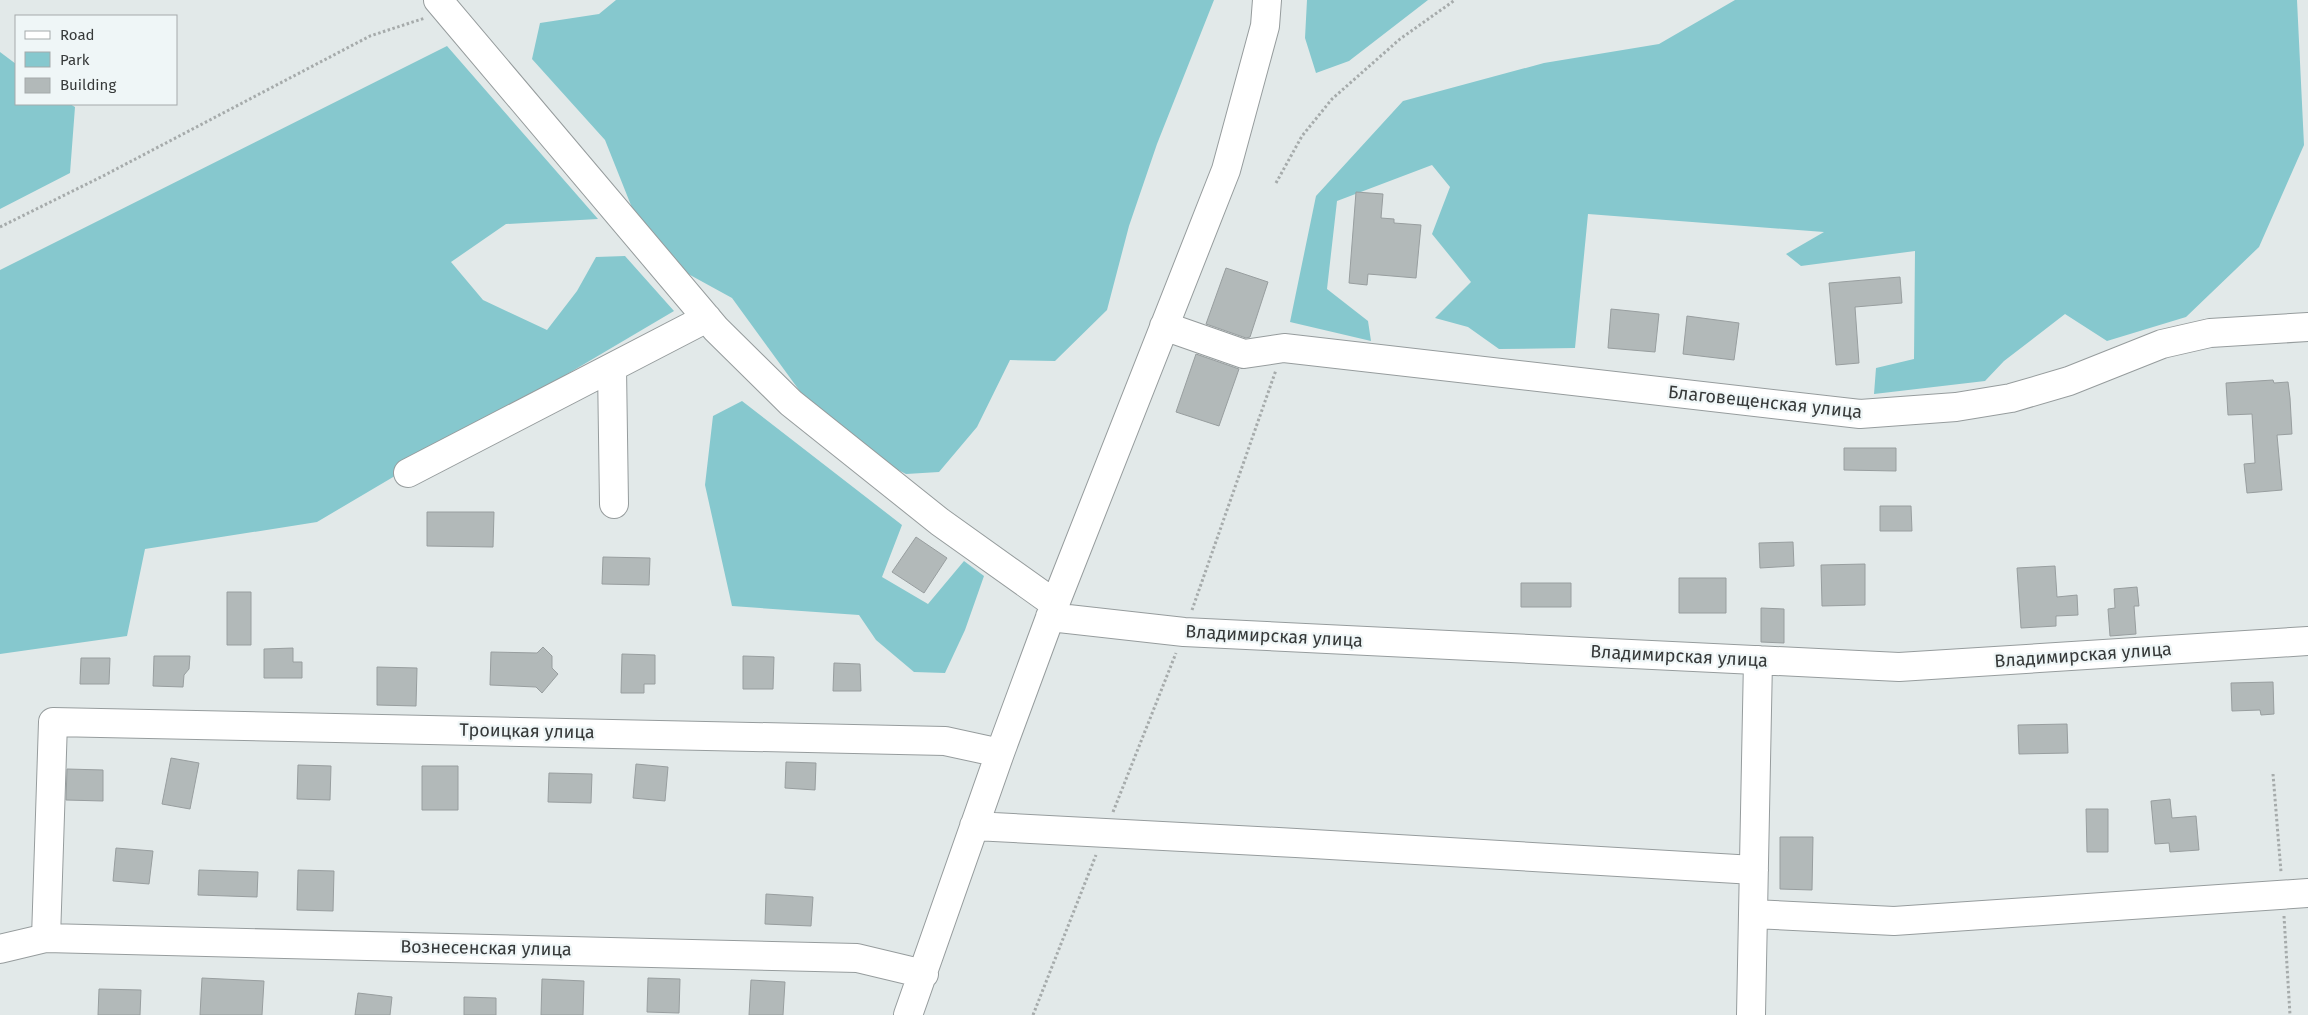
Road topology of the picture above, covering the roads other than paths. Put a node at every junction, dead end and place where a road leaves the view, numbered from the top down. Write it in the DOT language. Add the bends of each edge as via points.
graph roads {
  1 [pos="1268,0"];
  2 [pos="443,5"];
  3 [pos="707,318"];
  4 [pos="1164,326"];
  5 [pos="2308,327"];
  6 [pos="612,368"];
  7 [pos="408,473"];
  8 [pos="614,504"];
  9 [pos="1052,611"];
  10 [pos="2308,640"];
  11 [pos="1758,660"];
  12 [pos="1000,752"];
  13 [pos="974,826"];
  14 [pos="1754,870"];
  15 [pos="2308,893"];
  16 [pos="1753,914"];
  17 [pos="46,938"];
  18 [pos="0,949"];
  19 [pos="924,974"];
  20 [pos="908,1015"];
  21 [pos="1751,1015"];
  1 -- 4 [label="street" via="1226,170"];
  2 -- 3 [label="street"];
  3 -- 6 [label="street"];
  3 -- 9 [label="street" via="791,403"];
  4 -- 5 [label="street, Благовещенская улица" via="1244,354 1284,348 1860,414 1956,407 2011,398 2068,381 2162,344 2210,333"];
  4 -- 9 [label="street"];
  6 -- 7 [label="street"];
  6 -- 8 [label="street"];
  9 -- 11 [label="street, Владимирская улица" via="1184,632"];
  9 -- 12 [label="street"];
  10 -- 11 [label="street, Владимирская улица" via="1899,667"];
  11 -- 14 [label="street"];
  12 -- 13 [label="street"];
  12 -- 17 [label="street, Троицкая улица" via="945,740 53,722"];
  13 -- 14 [label="street"];
  13 -- 19 [label="street"];
  14 -- 16 [label="street"];
  15 -- 16 [label="street" via="1894,922"];
  16 -- 21 [label="street"];
  17 -- 18 [label="street, Вознесенская улица"];
  17 -- 19 [label="street, Вознесенская улица" via="857,958"];
  19 -- 20 [label="street"];
}
